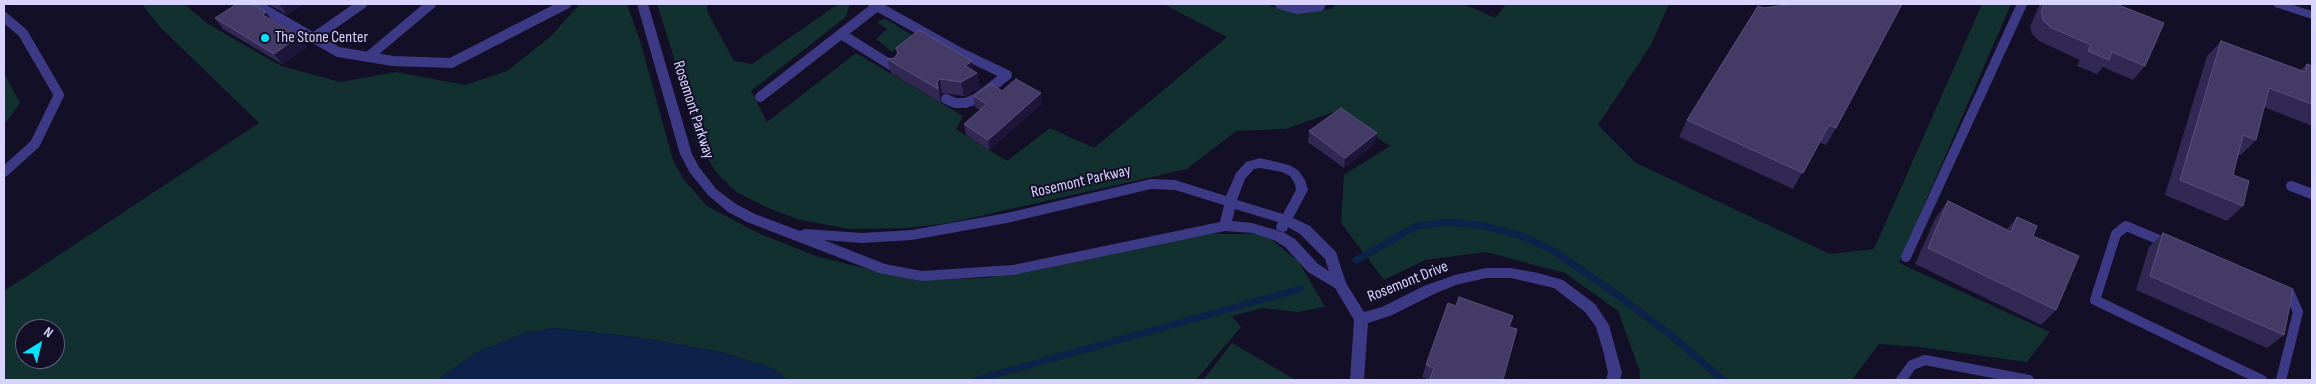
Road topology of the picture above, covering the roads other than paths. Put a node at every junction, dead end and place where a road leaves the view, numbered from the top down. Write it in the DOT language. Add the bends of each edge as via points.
graph roads {
  1 [pos="255,4"];
  2 [pos="362,4"];
  3 [pos="431,4"];
  4 [pos="566,4"];
  5 [pos="642,4"];
  6 [pos="1280,4"];
  7 [pos="2022,4"];
  8 [pos="2280,4"];
  9 [pos="875,5"];
  10 [pos="1320,6"];
  11 [pos="2312,15"];
  12 [pos="4,18"];
  13 [pos="841,34"];
  14 [pos="313,38"];
  15 [pos="368,57"];
  16 [pos="894,67"];
  17 [pos="760,97"];
  18 [pos="946,99"];
  19 [pos="4,172"];
  20 [pos="2291,186"];
  21 [pos="2312,194"];
  22 [pos="1229,204"];
  23 [pos="1286,220"];
  24 [pos="1225,226"];
  25 [pos="792,233"];
  26 [pos="1278,236"];
  27 [pos="2181,249"];
  28 [pos="1906,257"];
  29 [pos="1340,284"];
  30 [pos="2272,287"];
  31 [pos="1361,319"];
  32 [pos="1358,380"];
  33 [pos="1613,380"];
  34 [pos="1901,380"];
  35 [pos="2029,380"];
  36 [pos="2262,380"];
  37 [pos="2281,380"];
  1 -- 14 [label="lane"];
  2 -- 14 [label="lane"];
  3 -- 15 [label="lane"];
  4 -- 15 [label="lane" via="451,63"];
  5 -- 25 [label="street, Rosemont Parkway" via="686,154 694,170 712,192 732,208"];
  6 -- 10 [label="lane" via="1297,8"];
  7 -- 28 [label="lane"];
  8 -- 11 [label="street"];
  9 -- 13 [label="lane"];
  9 -- 18 [label="lane" via="1007,75 976,99 965,103"];
  12 -- 19 [label="lane" via="22,33 59,95 35,144"];
  13 -- 16 [label="lane"];
  13 -- 17 [label="lane"];
  14 -- 15 [label="lane" via="338,52"];
  20 -- 21 [label="lane"];
  22 -- 23 [label="street, Rosemont Parkway"];
  22 -- 23 [label="street" via="1240,176 1250,165 1260,162 1285,168 1294,173 1302,190"];
  22 -- 24 [label="street"];
  22 -- 25 [label="street, Rosemont Parkway" via="1175,185 1151,184 1007,218 912,235 862,238"];
  23 -- 26 [label="street"];
  23 -- 29 [label="street, Rosemont Parkway" via="1305,230 1331,256"];
  24 -- 25 [label="street, Rosemont Parkway" via="1013,270 922,276 884,269"];
  24 -- 26 [label="street, Rosemont Parkway" via="1252,228"];
  26 -- 29 [label="street, Rosemont Parkway" via="1313,268"];
  27 -- 36 [label="lane" via="2126,226 2116,234 2095,300"];
  29 -- 31 [label="street, Rosemont Parkway"];
  30 -- 37 [label="lane" via="2290,294 2298,312"];
  31 -- 32 [label="street"];
  31 -- 33 [label="street, Rosemont Drive" via="1386,312 1455,280 1486,273 1538,278 1558,284 1590,308 1602,325 1613,364"];
  34 -- 35 [label="lane" via="1912,365 1925,360"];
}
